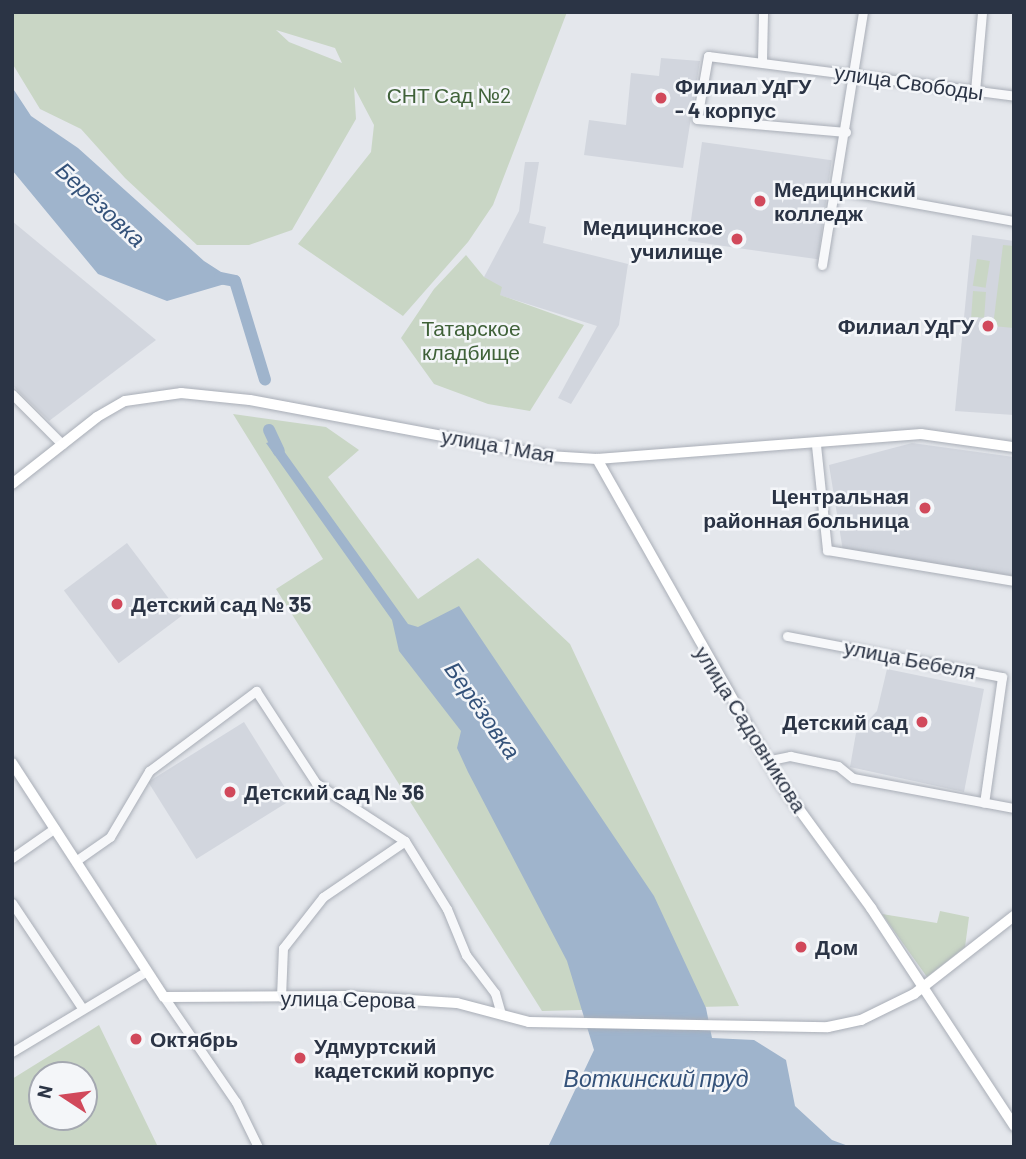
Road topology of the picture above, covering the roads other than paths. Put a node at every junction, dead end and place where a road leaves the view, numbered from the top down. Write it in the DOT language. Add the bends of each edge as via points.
graph roads {
  1 [pos="763,12"];
  2 [pos="863,12"];
  3 [pos="982,12"];
  4 [pos="762,61"];
  5 [pos="856,74"];
  6 [pos="975,91"];
  7 [pos="1014,96"];
  8 [pos="846,132"];
  9 [pos="836,189"];
  10 [pos="1014,221"];
  11 [pos="822,265"];
  12 [pos="12,394"];
  13 [pos="62,444"];
  14 [pos="816,445"];
  15 [pos="1014,447"];
  16 [pos="597,459"];
  17 [pos="12,484"];
  18 [pos="1014,581"];
  19 [pos="787,636"];
  20 [pos="766,761"];
  21 [pos="12,763"];
  22 [pos="984,803"];
  23 [pos="1014,808"];
  24 [pos="55,828"];
  25 [pos="405,841"];
  26 [pos="12,858"];
  27 [pos="77,860"];
  28 [pos="12,903"];
  29 [pos="1014,916"];
  30 [pos="147,971"];
  31 [pos="924,986"];
  32 [pos="164,997"];
  33 [pos="281,997"];
  34 [pos="82,1008"];
  35 [pos="501,1014"];
  36 [pos="12,1052"];
  37 [pos="1014,1126"];
  38 [pos="258,1147"];
  1 -- 4 [label="street"];
  2 -- 5 [label="street"];
  3 -- 6 [label="street"];
  4 -- 5 [label="street, улица Свободы"];
  4 -- 8 [label="street, улица Свободы" via="708,56 697,119"];
  5 -- 6 [label="street, улица Свободы"];
  5 -- 8 [label="street"];
  6 -- 7 [label="street, улица Свободы"];
  8 -- 9 [label="street"];
  9 -- 10 [label="street"];
  9 -- 11 [label="street"];
  12 -- 13 [label="street"];
  13 -- 16 [label="main road, улица 1 Мая" via="124,401 181,393 250,400 541,454"];
  13 -- 17 [label="main road, улица 1 Мая"];
  14 -- 15 [label="main road, улица 1 Мая" via="922,434"];
  14 -- 16 [label="main road, улица 1 Мая"];
  14 -- 18 [label="street" via="827,550"];
  16 -- 20 [label="main road, улица Садовникова"];
  19 -- 22 [label="street, улица Бебеля" via="1002,677"];
  20 -- 22 [label="street" via="790,755 838,766 853,778"];
  20 -- 31 [label="main road, улица Садовникова"];
  21 -- 24 [label="main road"];
  22 -- 23 [label="street"];
  24 -- 26 [label="street"];
  24 -- 27 [label="main road"];
  25 -- 27 [label="street" via="316,783 256,691 149,771 110,837"];
  25 -- 33 [label="street" via="323,897 283,948"];
  25 -- 35 [label="street" via="447,909 466,955 495,993"];
  27 -- 30 [label="main road"];
  28 -- 34 [label="street"];
  29 -- 31 [label="main road, улица Серова"];
  30 -- 32 [label="main road"];
  30 -- 34 [label="street"];
  31 -- 35 [label="main road, улица Серова" via="861,1020 828,1027 529,1022"];
  31 -- 37 [label="main road, улица Садовникова"];
  32 -- 33 [label="main road, улица Серова"];
  32 -- 38 [label="street" via="236,1102"];
  33 -- 35 [label="main road, улица Серова" via="457,1003"];
  34 -- 36 [label="street"];
}
